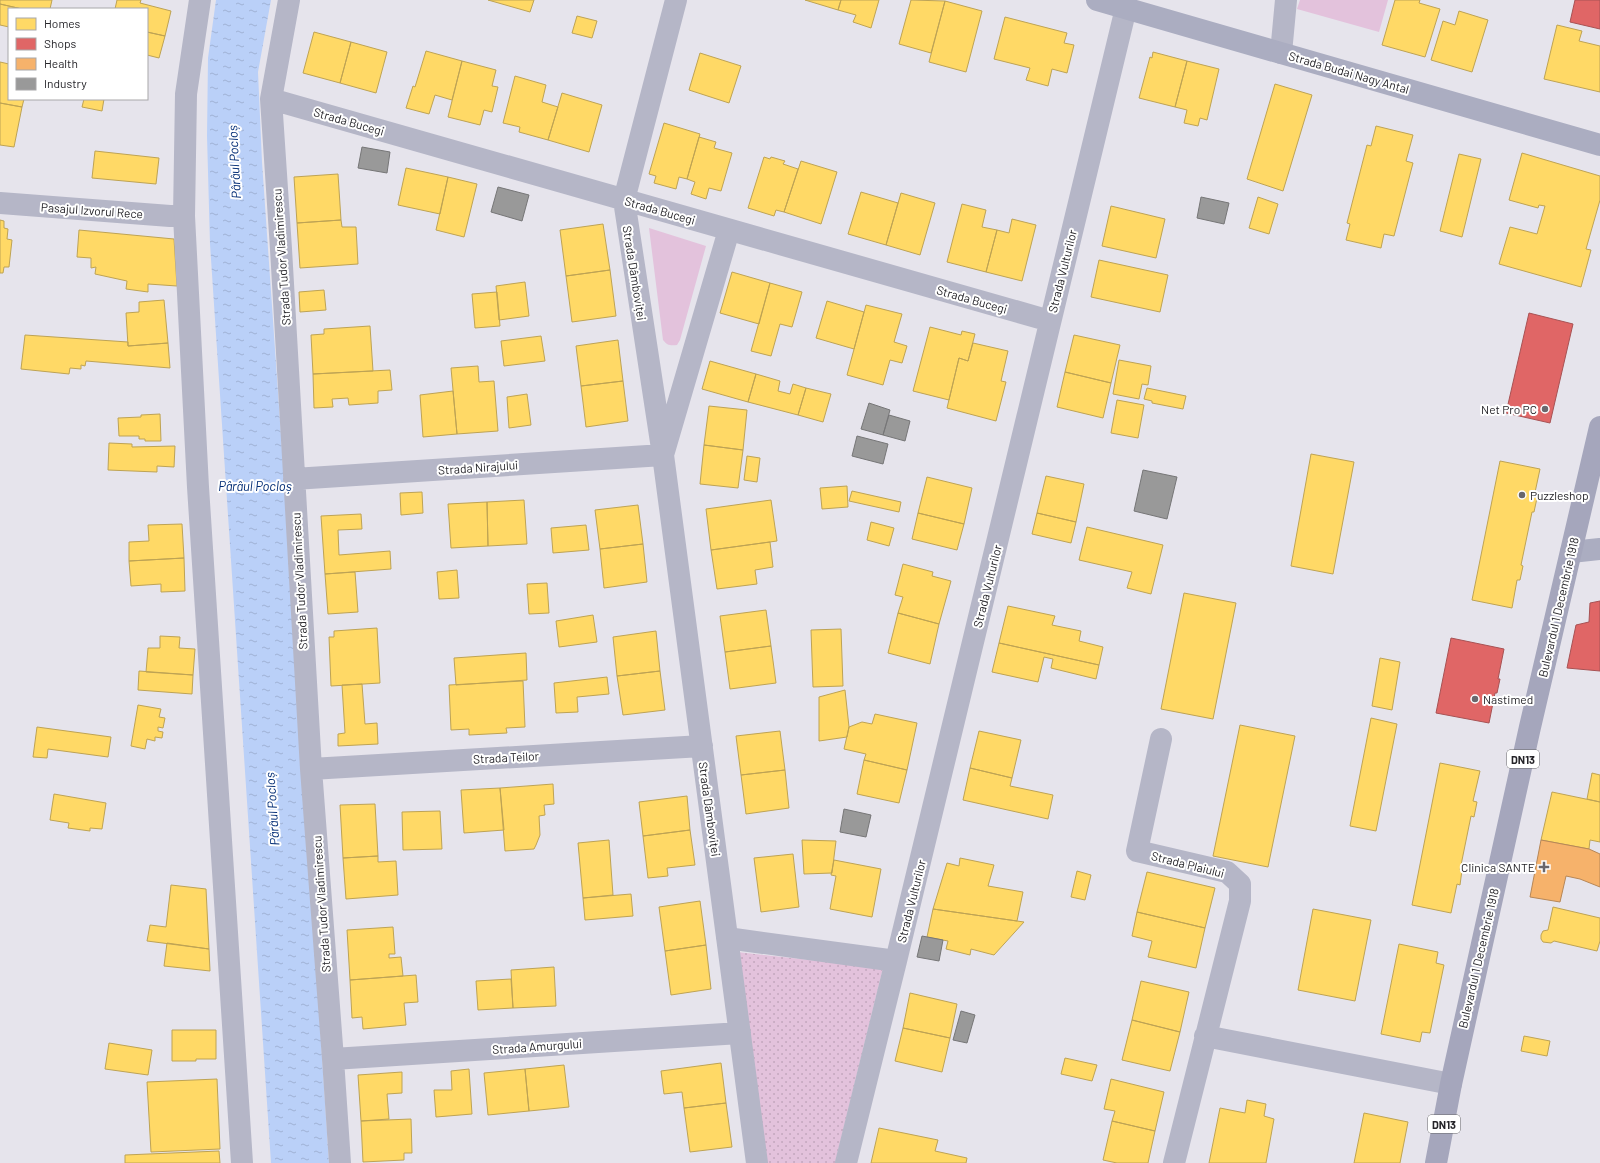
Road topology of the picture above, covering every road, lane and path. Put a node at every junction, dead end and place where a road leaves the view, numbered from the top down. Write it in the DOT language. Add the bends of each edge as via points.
graph roads {
  1 [pos="200,0"];
  2 [pos="289,0"];
  3 [pos="676,0"];
  4 [pos="1097,0"];
  5 [pos="1286,0"];
  6 [pos="1126,8"];
  7 [pos="1282,53"];
  8 [pos="271,99"];
  9 [pos="1600,145"];
  10 [pos="624,200"];
  11 [pos="0,203"];
  12 [pos="184,216"];
  13 [pos="729,230"];
  14 [pos="1050,321"];
  15 [pos="1600,427"];
  16 [pos="663,455"];
  17 [pos="294,480"];
  18 [pos="1600,549"];
  19 [pos="1571,552"];
  20 [pos="1161,739"];
  21 [pos="702,746"];
  22 [pos="311,769"];
  23 [pos="727,938"];
  24 [pos="896,961"];
  25 [pos="740,1033"];
  26 [pos="1205,1036"];
  27 [pos="333,1059"];
  28 [pos="1450,1084"];
  29 [pos="242,1163"];
  30 [pos="340,1163"];
  31 [pos="757,1163"];
  32 [pos="846,1163"];
  33 [pos="1174,1163"];
  34 [pos="1436,1163"];
  1 -- 12 [label="street" via="186,94"];
  2 -- 8 [label="street, Strada Tudor Vladimirescu"];
  3 -- 10 [label="street, Strada Dâmboviței"];
  4 -- 6 [label="main road, Strada Budai Nagy Antal"];
  5 -- 7 [label="street"];
  6 -- 7 [label="main road, Strada Budai Nagy Antal"];
  6 -- 14 [label="street, Strada Vulturilor"];
  7 -- 9 [label="main road, Strada Budai Nagy Antal"];
  8 -- 10 [label="street, Strada Bucegi"];
  8 -- 17 [label="street, Strada Tudor Vladimirescu"];
  10 -- 13 [label="street, Strada Bucegi"];
  10 -- 16 [label="street, Strada Dâmboviței"];
  11 -- 12 [label="street, Pasajul Izvorul Rece"];
  12 -- 29 [label="street" via="198,487"];
  13 -- 14 [label="street, Strada Bucegi"];
  13 -- 16 [label="street, Strada Dâmboviței"];
  14 -- 24 [label="street, Strada Vulturilor"];
  15 -- 19 [label="main road, Bulevardul 1 Decembrie 1918 / DN13"];
  16 -- 17 [label="street, Strada Nirajului"];
  16 -- 21 [label="street, Strada Dâmboviței"];
  17 -- 22 [label="street, Strada Tudor Vladimirescu"];
  18 -- 19 [label="main road"];
  19 -- 28 [label="main road, Bulevardul 1 Decembrie 1918 / DN13"];
  20 -- 26 [label="street, Strada Plaiului" via="1137,852 1227,872 1240,884 1240,901"];
  21 -- 22 [label="street, Strada Teilor"];
  21 -- 23 [label="street, Strada Dâmboviței"];
  22 -- 27 [label="street, Strada Tudor Vladimirescu"];
  23 -- 24 [label="street"];
  23 -- 25 [label="street, Strada Dâmboviței"];
  24 -- 32 [label="street, Strada Vulturilor"];
  25 -- 27 [label="street, Strada Amurgului"];
  25 -- 31 [label="street, Strada Dâmboviței"];
  26 -- 28 [label="street"];
  26 -- 33 [label="street, Strada Plaiului"];
  27 -- 30 [label="street, Strada Tudor Vladimirescu"];
  28 -- 34 [label="main road, Bulevardul 1 Decembrie 1918 / DN13"];
}
